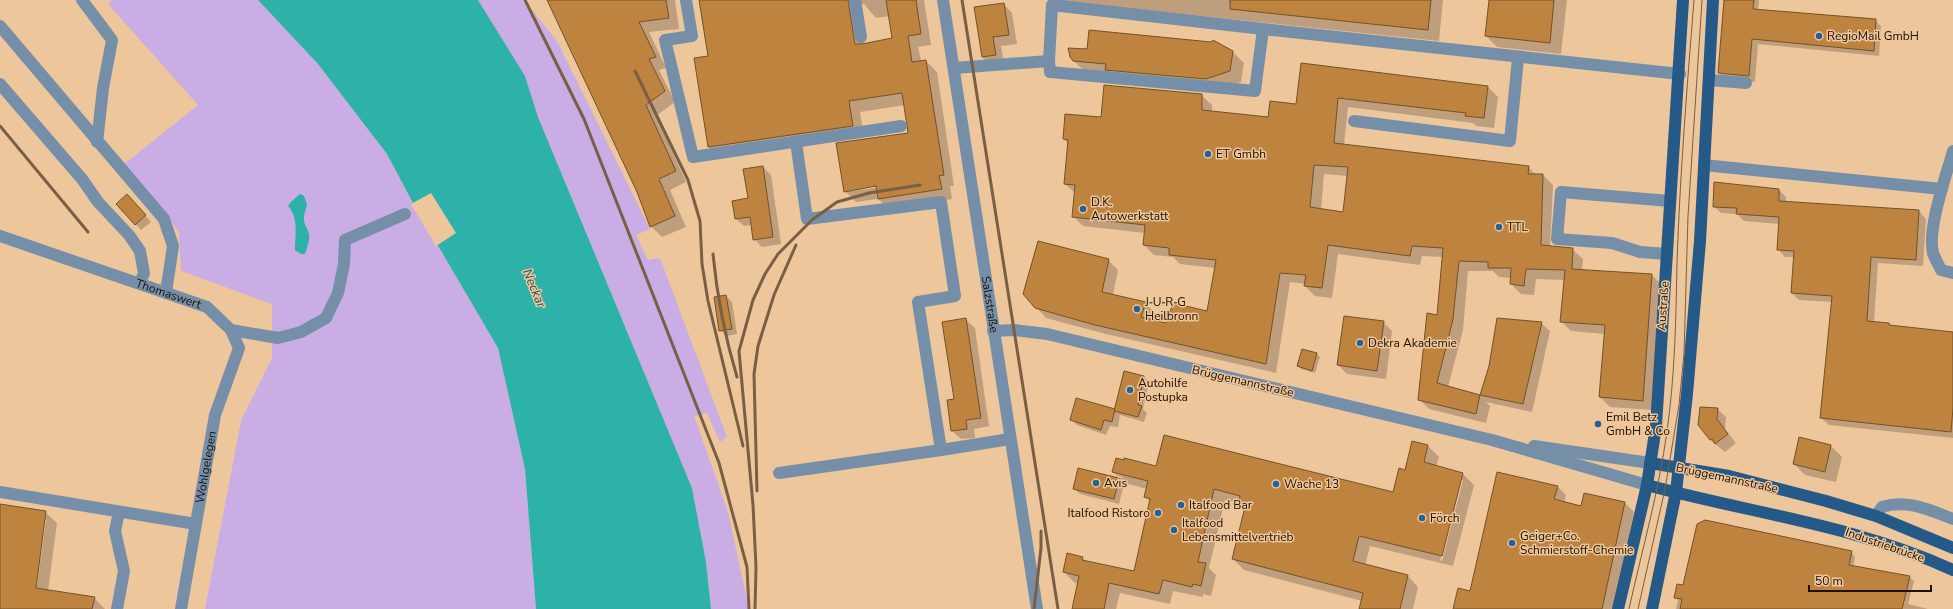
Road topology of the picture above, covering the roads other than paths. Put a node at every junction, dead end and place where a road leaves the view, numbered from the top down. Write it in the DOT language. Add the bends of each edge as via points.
graph roads {
  1 [pos="82,0"];
  2 [pos="686,0"];
  3 [pos="855,0"];
  4 [pos="943,0"];
  5 [pos="1683,0"];
  6 [pos="1713,0"];
  7 [pos="0,26"];
  8 [pos="1263,29"];
  9 [pos="860,37"];
  10 [pos="1518,58"];
  11 [pos="1049,61"];
  12 [pos="954,68"];
  13 [pos="1680,74"];
  14 [pos="1709,80"];
  15 [pos="1746,83"];
  16 [pos="0,84"];
  17 [pos="1354,122"];
  18 [pos="901,126"];
  19 [pos="97,142"];
  20 [pos="796,142"];
  21 [pos="1953,151"];
  22 [pos="1704,165"];
  23 [pos="1942,189"];
  24 [pos="1670,201"];
  25 [pos="405,214"];
  26 [pos="0,236"];
  27 [pos="1667,254"];
  28 [pos="1953,273"];
  29 [pos="140,283"];
  30 [pos="166,292"];
  31 [pos="232,330"];
  32 [pos="993,331"];
  33 [pos="1010,439"];
  34 [pos="1492,440"];
  35 [pos="941,450"];
  36 [pos="1650,463"];
  37 [pos="1679,467"];
  38 [pos="779,473"];
  39 [pos="1647,485"];
  40 [pos="0,492"];
  41 [pos="1676,492"];
  42 [pos="119,512"];
  43 [pos="1876,516"];
  44 [pos="1953,519"];
  45 [pos="196,524"];
  46 [pos="1839,529"];
  47 [pos="1953,548"];
  48 [pos="1953,570"];
  49 [pos="117,609"];
  50 [pos="181,609"];
  51 [pos="1036,609"];
  52 [pos="1618,609"];
  53 [pos="1652,609"];
  1 -- 19 [label="street" via="112,40"];
  2 -- 20 [label="street" via="692,36 665,40 693,157"];
  3 -- 9 [label="street"];
  4 -- 12 [label="street, Salzstraße"];
  5 -- 13 [label="main road, Austraße"];
  6 -- 14 [label="main road"];
  7 -- 19 [label="street"];
  8 -- 10 [label="street"];
  8 -- 11 [label="street" via="1052,5"];
  8 -- 11 [label="street" via="1255,91 1050,72"];
  10 -- 13 [label="street"];
  10 -- 17 [label="street" via="1510,141"];
  11 -- 12 [label="street"];
  12 -- 32 [label="street, Salzstraße"];
  13 -- 24 [label="main road, Austraße"];
  14 -- 15 [label="street"];
  14 -- 22 [label="main road"];
  16 -- 29 [label="street" via="82,179 98,202 129,234 140,251 144,273"];
  18 -- 20 [label="street"];
  19 -- 30 [label="street" via="164,219 173,246"];
  20 -- 35 [label="street" via="807,219 941,202 955,296 918,302"];
  21 -- 23 [label="street"];
  22 -- 23 [label="street"];
  22 -- 37 [label="main road" via="1695,308"];
  23 -- 28 [label="street" via="1932,238 1934,254 1942,270"];
  24 -- 27 [label="main road, Austraße"];
  24 -- 27 [label="street" via="1561,192 1557,239 1612,243 1640,252"];
  25 -- 31 [label="street" via="345,240 344,264 338,294 326,318 301,332 278,338"];
  26 -- 29 [label="street, Thomaswert"];
  27 -- 36 [label="main road, Austraße" via="1656,426"];
  29 -- 30 [label="street, Thomaswert"];
  30 -- 31 [label="street, Thomaswert" via="207,307"];
  31 -- 45 [label="street, Wohlgelegen" via="239,348 215,415"];
  32 -- 33 [label="street, Salzstraße"];
  32 -- 34 [label="street, Brüggemannstraße" via="1014,330 1047,334"];
  33 -- 35 [label="street"];
  33 -- 51 [label="street, Salzstraße"];
  34 -- 36 [label="street, Brüggemannstraße"];
  34 -- 39 [label="street, Brüggemannstraße"];
  35 -- 38 [label="street"];
  36 -- 37 [label="main road, Brüggemannstraße"];
  36 -- 39 [label="main road, Austraße"];
  37 -- 41 [label="main road"];
  37 -- 43 [label="main road, Brüggemannstraße" via="1729,476"];
  39 -- 41 [label="main road, Brüggemannstraße"];
  39 -- 52 [label="main road, Austraße"];
  40 -- 42 [label="street"];
  41 -- 46 [label="main road, Brüggemannstraße"];
  41 -- 53 [label="main road"];
  42 -- 45 [label="street"];
  42 -- 49 [label="street" via="115,531 124,571"];
  43 -- 44 [label="street" via="1882,507 1904,504 1922,506"];
  43 -- 47 [label="main road, Industriebrücke"];
  45 -- 50 [label="street, Wohlgelegen"];
  46 -- 48 [label="main road, Industriebrücke" via="1899,547"];
}
